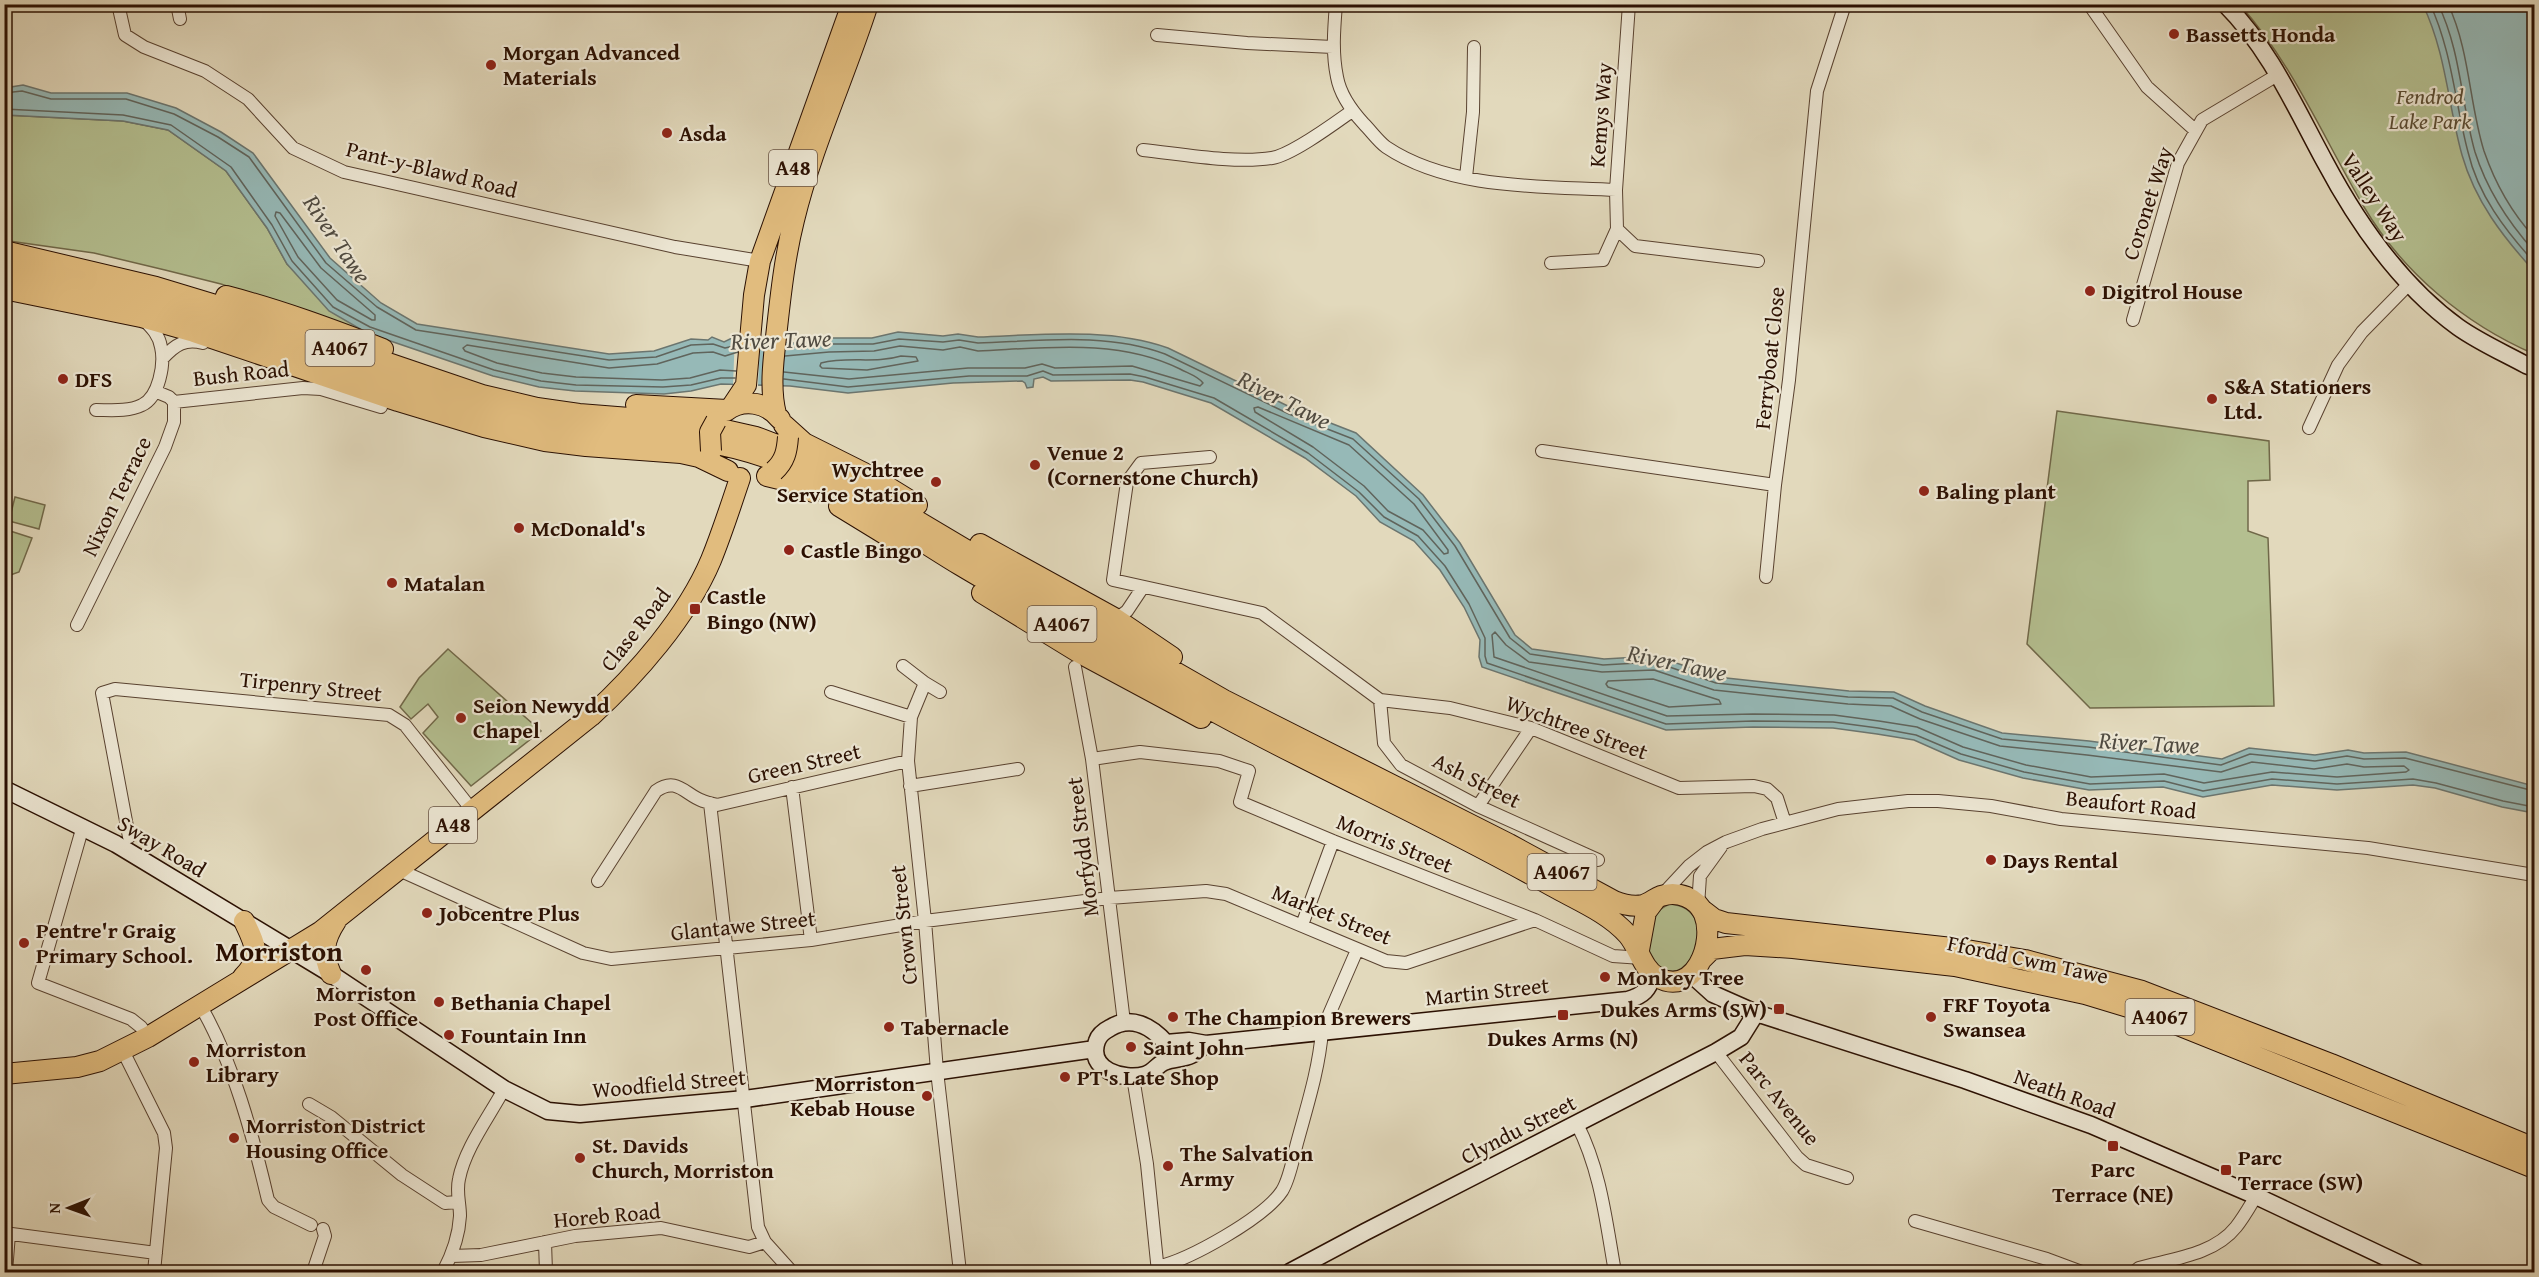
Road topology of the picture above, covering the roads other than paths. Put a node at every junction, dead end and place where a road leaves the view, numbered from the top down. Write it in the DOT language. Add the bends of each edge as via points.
graph roads {
  1 [pos="118,4"];
  2 [pos="177,4"];
  3 [pos="852,4"];
  4 [pos="868,4"];
  5 [pos="1336,4"];
  6 [pos="1629,4"];
  7 [pos="1845,4"];
  8 [pos="2225,4"];
  9 [pos="2091,7"];
  10 [pos="180,19"];
  11 [pos="1157,35"];
  12 [pos="1333,47"];
  13 [pos="1474,47"];
  14 [pos="2279,74"];
  15 [pos="1352,111"];
  16 [pos="2196,131"];
  17 [pos="1143,150"];
  18 [pos="1466,177"];
  19 [pos="1616,190"];
  20 [pos="1617,229"];
  21 [pos="4,251"];
  22 [pos="760,261"];
  23 [pos="1758,261"];
  24 [pos="1551,263"];
  25 [pos="4,270"];
  26 [pos="4,279"];
  27 [pos="82,285"];
  28 [pos="2408,285"];
  29 [pos="156,287"];
  30 [pos="4,289"];
  31 [pos="141,317"];
  32 [pos="2133,320"];
  33 [pos="163,358"];
  34 [pos="278,360"];
  35 [pos="2535,368"];
  36 [pos="156,392"];
  37 [pos="174,402"];
  38 [pos="381,407"];
  39 [pos="96,410"];
  40 [pos="725,412"];
  41 [pos="783,425"];
  42 [pos="2309,428"];
  43 [pos="1542,451"];
  44 [pos="1210,457"];
  45 [pos="770,474"];
  46 [pos="734,475"];
  47 [pos="1775,485"];
  48 [pos="1766,577"];
  49 [pos="1143,587"];
  50 [pos="1116,620"];
  51 [pos="77,625"];
  52 [pos="903,666"];
  53 [pos="1075,668"];
  54 [pos="925,683"];
  55 [pos="831,692"];
  56 [pos="940,692"];
  57 [pos="1380,700"];
  58 [pos="911,717"];
  59 [pos="1531,728"];
  60 [pos="1273,734"];
  61 [pos="1092,759"];
  62 [pos="908,761"];
  63 [pos="1018,769"];
  64 [pos="910,786"];
  65 [pos="792,787"];
  66 [pos="4,789"];
  67 [pos="710,803"];
  68 [pos="1478,806"];
  69 [pos="472,810"];
  70 [pos="1785,823"];
  71 [pos="83,826"];
  72 [pos="129,837"];
  73 [pos="1333,841"];
  74 [pos="1726,842"];
  75 [pos="1598,860"];
  76 [pos="397,869"];
  77 [pos="2535,875"];
  78 [pos="598,881"];
  79 [pos="1109,898"];
  80 [pos="1659,898"];
  81 [pos="1700,907"];
  82 [pos="339,916"];
  83 [pos="1535,920"];
  84 [pos="244,921"];
  85 [pos="925,921"];
  86 [pos="1302,924"];
  87 [pos="811,940"];
  88 [pos="728,949"];
  89 [pos="291,950"];
  90 [pos="1357,950"];
  91 [pos="1640,954"];
  92 [pos="1697,968"];
  93 [pos="332,974"];
  94 [pos="1653,975"];
  95 [pos="239,981"];
  96 [pos="200,1005"];
  97 [pos="1756,1013"];
  98 [pos="1124,1022"];
  99 [pos="1326,1030"];
  100 [pos="148,1037"];
  101 [pos="1166,1042"];
  102 [pos="1206,1044"];
  103 [pos="1095,1049"];
  104 [pos="123,1051"];
  105 [pos="1716,1052"];
  106 [pos="1164,1062"];
  107 [pos="937,1071"];
  108 [pos="4,1074"];
  109 [pos="1133,1077"];
  110 [pos="504,1089"];
  111 [pos="745,1100"];
  112 [pos="309,1104"];
  113 [pos="1576,1124"];
  114 [pos="2535,1148"];
  115 [pos="2535,1168"];
  116 [pos="1847,1178"];
  117 [pos="2256,1196"];
  118 [pos="458,1202"];
  119 [pos="1914,1221"];
  120 [pos="7,1233"];
  121 [pos="545,1242"];
  122 [pos="765,1242"];
  123 [pos="156,1252"];
  124 [pos="452,1256"];
  125 [pos="1158,1270"];
  126 [pos="317,1271"];
  127 [pos="6,1272"];
  128 [pos="154,1272"];
  129 [pos="443,1272"];
  130 [pos="546,1272"];
  131 [pos="792,1272"];
  132 [pos="960,1272"];
  133 [pos="1290,1272"];
  134 [pos="1615,1272"];
  135 [pos="2082,1272"];
  136 [pos="2134,1272"];
  137 [pos="2417,1272"];
  1 -- 22 [label="street, Pant-y-Blawd Road" via="125,35 144,48 205,72 248,99 292,148 344,172 675,248"];
  2 -- 10 [label="street"];
  3 -- 22 [label="main road, A48"];
  4 -- 41 [label="main road, A48" via="794,220 783,277 772,386"];
  5 -- 12 [label="street"];
  6 -- 19 [label="street, Kemys Way"];
  7 -- 47 [label="street, Ferryboat Close" via="1817,91"];
  8 -- 14 [label="main road, Valley Way"];
  9 -- 16 [label="street" via="2147,87"];
  11 -- 12 [label="street"];
  12 -- 15 [label="street" via="1337,79"];
  13 -- 18 [label="street"];
  14 -- 16 [label="street, Coronet Way" via="2202,120"];
  14 -- 28 [label="main road, Valley Way" via="2326,164 2366,229"];
  15 -- 17 [label="street" via="1274,158 1240,159"];
  15 -- 18 [label="street" via="1384,146 1428,169"];
  16 -- 32 [label="street, Coronet Way" via="2178,163"];
  18 -- 19 [label="street" via="1511,185"];
  19 -- 20 [label="street, Kemys Way"];
  20 -- 23 [label="street" via="1635,246"];
  20 -- 24 [label="street" via="1603,260"];
  21 -- 29 [label="main road, A4067"];
  22 -- 40 [label="main road, A48" via="746,385"];
  25 -- 27 [label="main road, A4067"];
  26 -- 27 [label="main road"];
  27 -- 60 [label="main road, A4067" via="228,324 480,409 536,422 699,439 779,462 861,502 1000,588"];
  28 -- 35 [label="main road, Valley Way" via="2459,327"];
  28 -- 42 [label="street" via="2362,332 2338,365"];
  29 -- 40 [label="main road" via="197,289 261,305 449,372 538,394"];
  29 -- 60 [label="main road, A4067" via="482,395 579,414 680,422 756,437 784,448 835,472"];
  30 -- 31 [label="main road"];
  31 -- 33 [label="street" via="156,332"];
  31 -- 34 [label="main road"];
  33 -- 34 [label="street" via="173,347 193,340"];
  33 -- 36 [label="street"];
  34 -- 46 [label="main road" via="484,427 545,441 699,456"];
  36 -- 37 [label="street"];
  36 -- 39 [label="street" via="142,405"];
  37 -- 38 [label="street, Bush Road" via="303,388 321,389"];
  37 -- 51 [label="street, Nixon Terrace" via="174,422 165,447"];
  40 -- 41 [label="main road" via="750,403 763,406"];
  40 -- 46 [label="main road, bridge" via="710,432 711,451"];
  41 -- 45 [label="main road, bridge" via="787,453"];
  41 -- 50 [label="main road" via="804,442 870,476"];
  43 -- 47 [label="street"];
  44 -- 49 [label="street, Wychtree Street" via="1141,463 1126,482 1113,580"];
  45 -- 46 [label="main road" via="754,479"];
  45 -- 60 [label="main road" via="800,484 854,514 1078,652 1166,701 1244,736"];
  46 -- 69 [label="main road, Clase Road / A48" via="710,562 667,632 612,697"];
  47 -- 48 [label="street, Ferryboat Close"];
  49 -- 50 [label="street"];
  49 -- 57 [label="street, Wychtree Street" via="1262,613"];
  50 -- 60 [label="main road"];
  52 -- 54 [label="street"];
  53 -- 61 [label="street, Morfydd Street"];
  54 -- 56 [label="street"];
  54 -- 58 [label="street, Crown Street"];
  55 -- 58 [label="street"];
  57 -- 59 [label="street, Wychtree Street" via="1450,708"];
  57 -- 68 [label="street, Ash Street" via="1384,743 1401,765"];
  58 -- 62 [label="street, Crown Street"];
  59 -- 68 [label="street"];
  59 -- 70 [label="street, Wychtree Street" via="1679,789 1767,789 1777,798"];
  60 -- 80 [label="main road, A4067" via="1509,844 1614,902 1640,906"];
  60 -- 91 [label="main road, A4067" via="1609,918 1626,932"];
  61 -- 73 [label="street, Morris Street" via="1140,752 1219,760 1249,771 1240,802"];
  61 -- 79 [label="street, Morfydd Street"];
  62 -- 64 [label="street, Crown Street"];
  62 -- 65 [label="street, Green Street"];
  63 -- 64 [label="street"];
  64 -- 85 [label="street, Crown Street"];
  65 -- 67 [label="street, Green Street" via="717,805"];
  65 -- 87 [label="street"];
  66 -- 71 [label="main road, Sway Road"];
  67 -- 78 [label="street" via="676,786 664,785 656,791"];
  67 -- 88 [label="street"];
  68 -- 75 [label="street, Ash Street"];
  69 -- 72 [label="street, Tirpenry Street" via="405,725 389,715 115,689 102,693"];
  69 -- 76 [label="main road, Clase Road / A48"];
  70 -- 74 [label="street, Beaufort Road"];
  70 -- 77 [label="street, Beaufort Road" via="1877,803 1938,801 2094,823 2368,848"];
  71 -- 84 [label="main road, Sway Road"];
  71 -- 100 [label="street" via="38,983 130,1019"];
  73 -- 83 [label="street, Morris Street"];
  73 -- 86 [label="street"];
  74 -- 80 [label="street, Beaufort Road" via="1689,866"];
  74 -- 81 [label="street" via="1700,876"];
  76 -- 82 [label="main road, Clase Road / A48"];
  76 -- 88 [label="street, Glantawe Street" via="596,957"];
  79 -- 85 [label="street, Glantawe Street"];
  79 -- 86 [label="street, Market Street" via="1206,891 1226,894"];
  79 -- 98 [label="street, Morfydd Street"];
  80 -- 81 [label="main road" via="1682,895"];
  80 -- 91 [label="main road" via="1646,912"];
  81 -- 92 [label="main road" via="1707,923"];
  81 -- 114 [label="main road, Ffordd Cwm Tawe / A4067" via="1726,923 1961,949 2025,960 2142,991"];
  82 -- 89 [label="main road, Clase Road / A48"];
  82 -- 93 [label="main road" via="329,931 325,948 325,960"];
  83 -- 90 [label="street, Market Street" via="1406,963 1386,961"];
  83 -- 91 [label="street" via="1613,956"];
  84 -- 89 [label="main road, Sway Road"];
  84 -- 95 [label="main road" via="255,952 254,967"];
  85 -- 87 [label="street, Glantawe Street"];
  85 -- 107 [label="street, Crown Street"];
  86 -- 90 [label="street, Market Street"];
  87 -- 88 [label="street, Glantawe Street"];
  88 -- 111 [label="street"];
  89 -- 93 [label="main road, Woodfield Street"];
  89 -- 95 [label="main road, A48"];
  90 -- 99 [label="street"];
  91 -- 94 [label="main road"];
  92 -- 94 [label="main road" via="1684,980"];
  92 -- 97 [label="main road, Neath Road" via="1713,994"];
  92 -- 115 [label="main road, Ffordd Cwm Tawe / A4067" via="1712,949 1726,946 1792,948 1955,966 2085,994 2148,1013"];
  93 -- 110 [label="main road, Woodfield Street"];
  94 -- 99 [label="main road, Martin Street" via="1648,990 1628,1000"];
  95 -- 96 [label="main road, A48"];
  96 -- 100 [label="main road, A48"];
  96 -- 126 [label="street" via="223,1051 268,1200 274,1207 317,1227 325,1236"];
  97 -- 105 [label="main road, Clyndu Street" via="1741,1037"];
  97 -- 117 [label="main road, Neath Road" via="2091,1125"];
  98 -- 101 [label="main road" via="1139,1023 1156,1031"];
  98 -- 103 [label="main road" via="1103,1032"];
  99 -- 102 [label="main road, Martin Street"];
  99 -- 125 [label="street" via="1284,1188 1263,1211 1194,1254"];
  100 -- 104 [label="main road, A48"];
  101 -- 102 [label="main road"];
  101 -- 106 [label="main road"];
  102 -- 106 [label="main road" via="1192,1055"];
  103 -- 107 [label="main road, Woodfield Street"];
  103 -- 109 [label="main road" via="1105,1070"];
  104 -- 108 [label="main road, A48" via="77,1067"];
  104 -- 123 [label="street" via="164,1132 166,1148"];
  105 -- 113 [label="main road, Clyndu Street"];
  105 -- 116 [label="street, Parc Avenue" via="1797,1157 1806,1165"];
  106 -- 109 [label="main road" via="1155,1071"];
  107 -- 111 [label="main road, Woodfield Street"];
  107 -- 132 [label="street, Crown Street"];
  109 -- 125 [label="street"];
  110 -- 111 [label="main road, Woodfield Street" via="541,1108 580,1114"];
  110 -- 118 [label="street" via="459,1176"];
  111 -- 122 [label="street" via="758,1227"];
  112 -- 118 [label="street" via="332,1117 411,1181 445,1203"];
  113 -- 133 [label="main road, Clyndu Street"];
  113 -- 134 [label="street" via="1600,1185"];
  117 -- 136 [label="street" via="2235,1228 2221,1241"];
  117 -- 137 [label="main road, Neath Road"];
  118 -- 124 [label="street" via="460,1213"];
  119 -- 135 [label="street"];
  120 -- 123 [label="street"];
  120 -- 127 [label="street"];
  121 -- 122 [label="street, Horeb Road" via="661,1228 749,1247"];
  121 -- 124 [label="street, Horeb Road" via="481,1255"];
  121 -- 130 [label="street"];
  122 -- 131 [label="street"];
  123 -- 128 [label="street"];
  124 -- 129 [label="street"];
}
